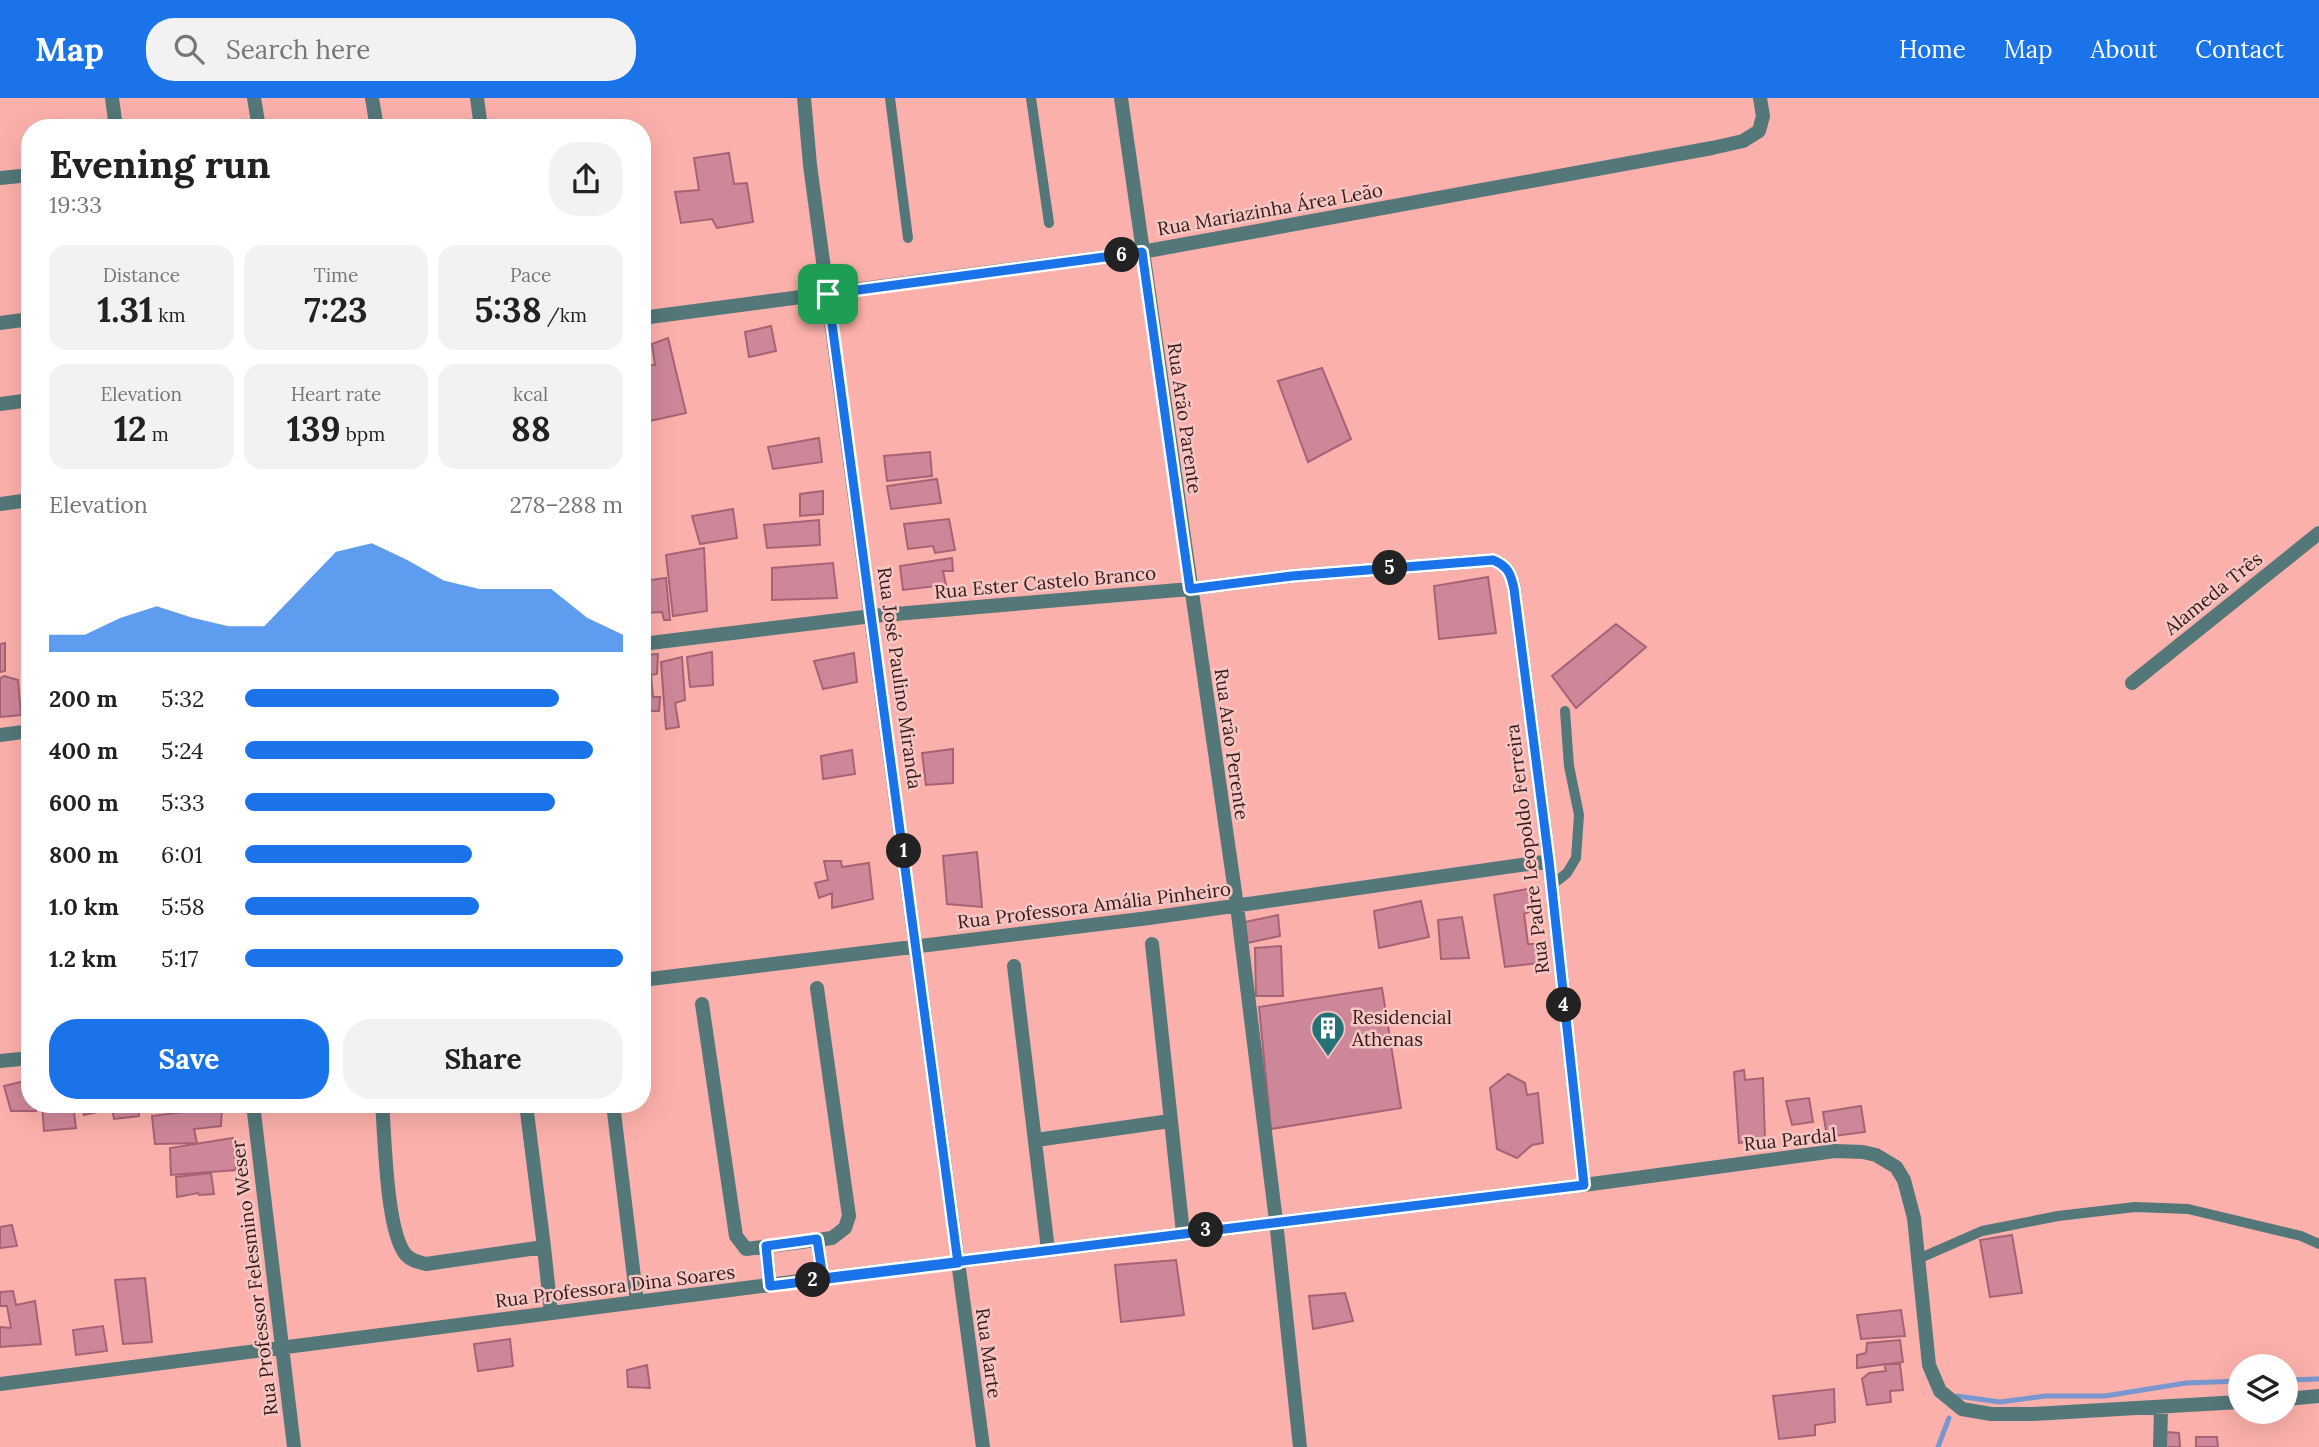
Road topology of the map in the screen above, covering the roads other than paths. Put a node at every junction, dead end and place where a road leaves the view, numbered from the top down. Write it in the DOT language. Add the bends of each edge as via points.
graph roads {
  1 [pos="112,98"];
  2 [pos="254,98"];
  3 [pos="372,98"];
  4 [pos="477,98"];
  5 [pos="804,98"];
  6 [pos="890,98"];
  7 [pos="1031,98"];
  8 [pos="1121,98"];
  9 [pos="1760,98"];
  10 [pos="115,119"];
  11 [pos="258,119"];
  12 [pos="376,119"];
  13 [pos="480,119"];
  14 [pos="21,176"];
  15 [pos="0,178"];
  16 [pos="1049,223"];
  17 [pos="908,238"];
  18 [pos="1142,252"];
  19 [pos="828,294"];
  20 [pos="651,317"];
  21 [pos="21,320"];
  22 [pos="0,323"];
  23 [pos="21,401"];
  24 [pos="0,404"];
  25 [pos="21,501"];
  26 [pos="0,503"];
  27 [pos="2319,533"];
  28 [pos="1493,560"];
  29 [pos="1190,589"];
  30 [pos="872,617"];
  31 [pos="651,643"];
  32 [pos="2132,683"];
  33 [pos="1565,711"];
  34 [pos="21,732"];
  35 [pos="0,735"];
  36 [pos="1549,861"];
  37 [pos="1552,885"];
  38 [pos="1237,906"];
  39 [pos="1152,944"];
  40 [pos="917,946"];
  41 [pos="1014,966"];
  42 [pos="651,979"];
  43 [pos="817,988"];
  44 [pos="702,1003"];
  45 [pos="21,1059"];
  46 [pos="0,1061"];
  47 [pos="254,1113"];
  48 [pos="383,1113"];
  49 [pos="527,1113"];
  50 [pos="614,1113"];
  51 [pos="1170,1121"];
  52 [pos="1036,1140"];
  53 [pos="1584,1185"];
  54 [pos="1276,1221"];
  55 [pos="1183,1233"];
  56 [pos="817,1239"];
  57 [pos="2319,1244"];
  58 [pos="766,1246"];
  59 [pos="544,1247"];
  60 [pos="1048,1250"];
  61 [pos="1918,1259"];
  62 [pos="958,1263"];
  63 [pos="823,1278"];
  64 [pos="770,1286"];
  65 [pos="637,1302"];
  66 [pos="551,1313"];
  67 [pos="283,1346"];
  68 [pos="0,1384"];
  69 [pos="2319,1396"];
  70 [pos="2298,1398"];
  71 [pos="2228,1403"];
  72 [pos="2161,1409"];
  73 [pos="294,1447"];
  74 [pos="983,1447"];
  75 [pos="1300,1447"];
  76 [pos="2160,1447"];
  1 -- 10 [label="street"];
  2 -- 11 [label="street"];
  3 -- 12 [label="street"];
  4 -- 13 [label="street"];
  5 -- 19 [label="street, Rua José Paulino Miranda"];
  6 -- 17 [label="lane"];
  7 -- 16 [label="lane"];
  8 -- 18 [label="street, Rua Arão Parente"];
  9 -- 18 [label="street, Rua Mariazinha Área Leão" via="1763,116 1759,131 1712,148"];
  14 -- 15 [label="street"];
  18 -- 19 [label="street, Rua Mariazinha Área Leão"];
  18 -- 29 [label="street, Rua Arão Parente"];
  19 -- 20 [label="street, Rua Mariazinha Área Leão"];
  19 -- 30 [label="street, Rua José Paulino Miranda"];
  21 -- 22 [label="street"];
  23 -- 24 [label="street"];
  25 -- 26 [label="street"];
  27 -- 32 [label="street, Alameda Três"];
  28 -- 29 [label="street, Rua Ester Castelo Branco"];
  28 -- 36 [label="street, Rua Padre Leopoldo Ferreira" via="1510,571 1514,589"];
  29 -- 30 [label="street, Rua Ester Castelo Branco"];
  29 -- 38 [label="street, Rua Arão Perente"];
  30 -- 31 [label="street, Rua Ester Castelo Branco"];
  30 -- 40 [label="street, Rua José Paulino Miranda"];
  33 -- 37 [label="lane" via="1579,815 1576,858"];
  34 -- 35 [label="street"];
  36 -- 37 [label="street, Rua Padre Leopoldo Ferreira"];
  36 -- 38 [label="street, Rua Professora Amália Pinheiro"];
  37 -- 53 [label="street, Rua Padre Leopoldo Ferreira"];
  38 -- 40 [label="street, Rua Professora Amália Pinheiro"];
  38 -- 54 [label="street"];
  39 -- 51 [label="street"];
  40 -- 42 [label="street, Rua Professora Amália Pinheiro"];
  40 -- 62 [label="street, Rua José Paulino Miranda"];
  41 -- 52 [label="street"];
  43 -- 56 [label="street" via="849,1216 845,1228 832,1238"];
  44 -- 58 [label="street" via="736,1236 746,1249"];
  45 -- 46 [label="street"];
  47 -- 67 [label="street, Rua Professor Felesmino Weser"];
  48 -- 59 [label="street" via="391,1212 405,1254 415,1262 437,1264"];
  49 -- 59 [label="street"];
  50 -- 65 [label="street"];
  51 -- 52 [label="street"];
  51 -- 55 [label="street"];
  52 -- 60 [label="street"];
  53 -- 54 [label="street, Rua Pardal"];
  53 -- 61 [label="street, Rua Pardal" via="1812,1153 1863,1152 1896,1167 1904,1180"];
  54 -- 55 [label="street, Rua Professora Dina Soares"];
  54 -- 75 [label="street"];
  55 -- 60 [label="street, Rua Professora Dina Soares"];
  56 -- 58 [label="street"];
  56 -- 63 [label="street"];
  57 -- 61 [label="lane" via="2188,1209 2135,1208 2058,1216 1982,1231"];
  58 -- 64 [label="street"];
  59 -- 66 [label="street"];
  60 -- 62 [label="street, Rua Professora Dina Soares"];
  61 -- 72 [label="street, Rua Pardal" via="1929,1365 1940,1391 1962,1409 1991,1415 2033,1415"];
  62 -- 63 [label="street, Rua Professora Dina Soares"];
  62 -- 74 [label="street, Rua Marte"];
  63 -- 64 [label="street, Rua Professora Dina Soares"];
  64 -- 65 [label="street, Rua Professora Dina Soares"];
  65 -- 66 [label="street, Rua Professora Dina Soares"];
  66 -- 67 [label="street, Rua Professora Dina Soares"];
  67 -- 68 [label="street, Rua Professora Dina Soares"];
  67 -- 73 [label="street, Rua Professor Felesmino Weser"];
  69 -- 70 [label="street"];
  71 -- 72 [label="street, Rua Pardal"];
  72 -- 76 [label="street"];
}
